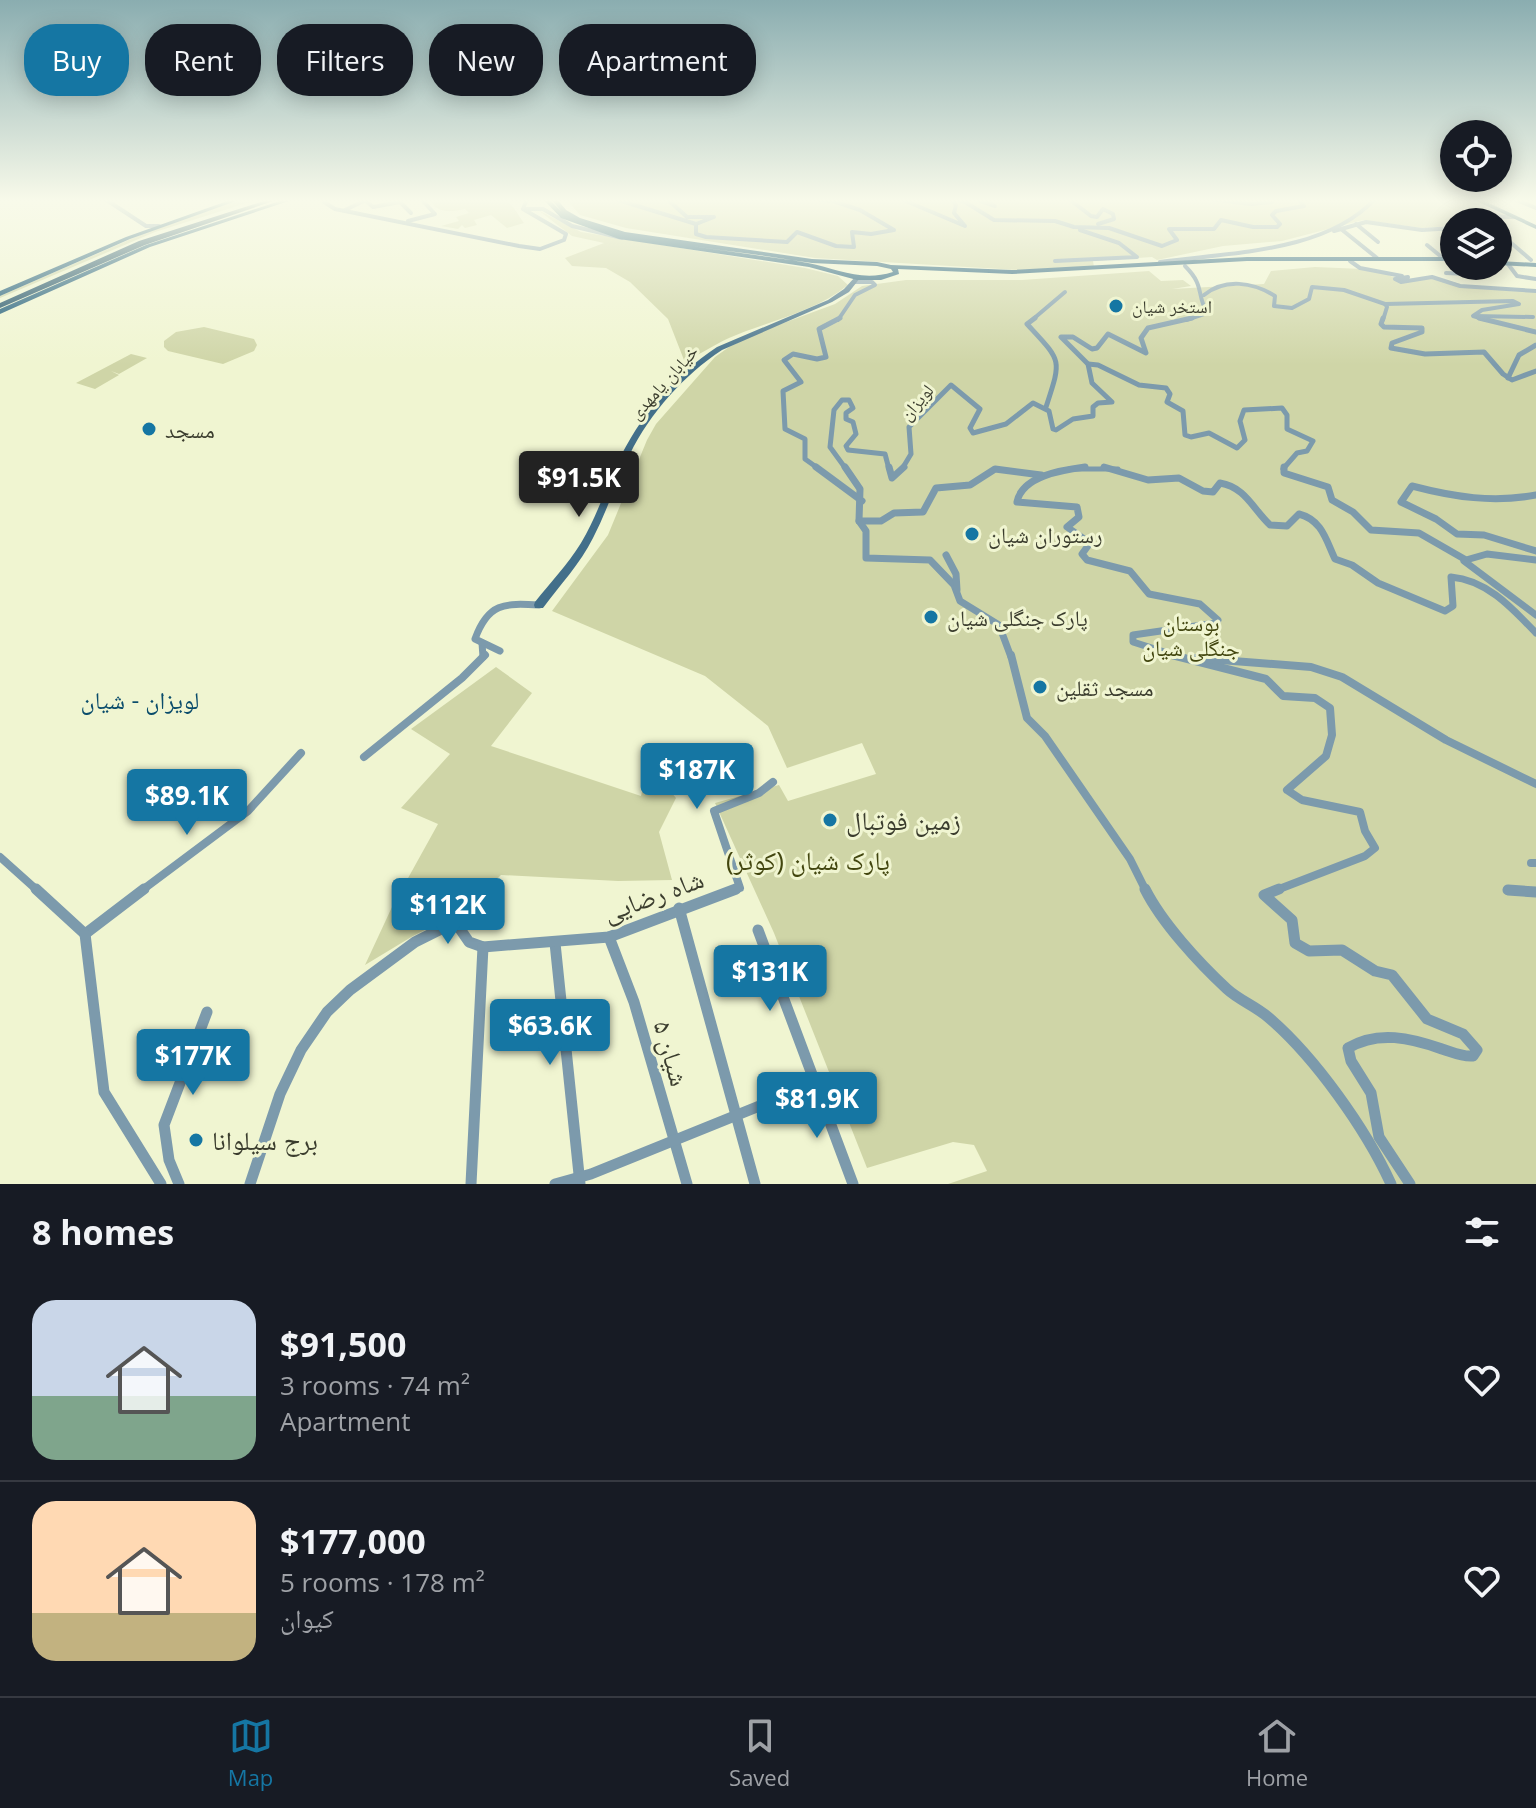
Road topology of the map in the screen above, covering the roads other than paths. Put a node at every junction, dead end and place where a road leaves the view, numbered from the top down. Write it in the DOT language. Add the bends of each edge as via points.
graph roads {
  1 [pos="89,254"];
  2 [pos="107,254"];
  3 [pos="118,254"];
  4 [pos="127,254"];
  5 [pos="128,254"];
  6 [pos="735,254"];
  7 [pos="761,254"];
  8 [pos="1133,254"];
  9 [pos="1220,254"];
  10 [pos="1372,254"];
  11 [pos="1137,257"];
  12 [pos="1377,258"];
  13 [pos="1440,259"];
  14 [pos="1440,260"];
  15 [pos="1055,261"];
  16 [pos="1350,261"];
  17 [pos="1512,262"];
  18 [pos="1534,262"];
  19 [pos="1163,263"];
  20 [pos="1142,264"];
  21 [pos="1512,264"];
  22 [pos="888,266"];
  23 [pos="1185,266"];
  24 [pos="1512,269"];
  25 [pos="909,272"];
  26 [pos="891,277"];
  27 [pos="1536,279"];
  28 [pos="854,283"];
  29 [pos="36,289"];
  30 [pos="1536,291"];
  31 [pos="1065,292"];
  32 [pos="0,294"];
  33 [pos="1204,295"];
  34 [pos="1385,304"];
  35 [pos="0,306"];
  36 [pos="1473,316"];
  37 [pos="1535,317"];
  38 [pos="1536,332"];
  39 [pos="1536,345"];
  40 [pos="1088,364"];
  41 [pos="1536,371"];
  42 [pos="1508,378"];
  43 [pos="1046,407"];
  44 [pos="1041,475"];
  45 [pos="1536,495"];
  46 [pos="862,501"];
  47 [pos="859,521"];
  48 [pos="1536,551"];
  49 [pos="946,555"];
  50 [pos="1461,559"];
  51 [pos="1536,560"];
  52 [pos="958,592"];
  53 [pos="539,605"];
  54 [pos="1536,615"];
  55 [pos="1536,633"];
  56 [pos="482,643"];
  57 [pos="500,651"];
  58 [pos="1188,659"];
  59 [pos="301,753"];
  60 [pos="364,757"];
  61 [pos="773,782"];
  62 [pos="1536,784"];
  63 [pos="0,857"];
  64 [pos="1508,890"];
  65 [pos="1536,892"];
  66 [pos="679,908"];
  67 [pos="758,930"];
  68 [pos="85,934"];
  69 [pos="609,937"];
  70 [pos="555,943"];
  71 [pos="483,947"];
  72 [pos="207,1012"];
  73 [pos="814,1084"];
  74 [pos="736,1117"];
  75 [pos="674,1141"];
  76 [pos="579,1180"];
  77 [pos="161,1184"];
  78 [pos="179,1184"];
  79 [pos="250,1184"];
  80 [pos="471,1184"];
  81 [pos="555,1184"];
  82 [pos="687,1184"];
  83 [pos="755,1184"];
  84 [pos="853,1184"];
  85 [pos="1391,1184"];
  86 [pos="1410,1184"];
  1 -- 32 [label="main road"];
  2 -- 35 [label="highway"];
  3 -- 29 [label="highway"];
  4 -- 29 [label="main road"];
  5 -- 35 [label="main road"];
  6 -- 28 [label="main road" via="845,275"];
  7 -- 22 [label="main road"];
  8 -- 11 [label="street"];
  9 -- 19 [label="street"];
  10 -- 12 [label="street"];
  11 -- 15 [label="street"];
  11 -- 20 [label="street"];
  12 -- 13 [label="main road"];
  12 -- 19 [label="main road"];
  14 -- 16 [label="main road"];
  16 -- 23 [label="main road"];
  16 -- 30 [label="street" via="1360,268 1408,277 1395,279 1401,282 1432,277 1460,286"];
  17 -- 18 [label="main road"];
  18 -- 21 [label="main road"];
  19 -- 20 [label="main road"];
  20 -- 25 [label="main road"];
  22 -- 25 [label="main road"];
  22 -- 26 [label="main road" via="897,271"];
  23 -- 25 [label="main road" via="1036,276"];
  23 -- 33 [label="street"];
  24 -- 27 [label="street" via="1517,276"];
  25 -- 26 [label="main road"];
  26 -- 28 [label="main road"];
  28 -- 46 [label="street" via="875,285 855,295 833,326 819,329 826,357 793,354 784,360 801,382 783,391 782,426 805,439 805,459"];
  28 -- 53 [label="main road, خیابان یامهدی" via="811,309 717,347 695,366 632,441 588,540"];
  29 -- 35 [label="highway"];
  31 -- 43 [label="street" via="1027,324 1057,356 1058,371"];
  33 -- 34 [label="street" via="1214,287 1247,285 1273,293 1275,307 1292,308 1309,299 1310,288 1316,286"];
  33 -- 40 [label="street" via="1201,302 1207,313 1148,328 1141,338 1146,353 1108,334 1092,349 1073,337 1061,337"];
  34 -- 36 [label="street" via="1519,304"];
  34 -- 42 [label="street" via="1381,325 1424,330 1391,348 1422,354 1484,352"];
  36 -- 37 [label="street"];
  36 -- 38 [label="street"];
  39 -- 42 [label="street" via="1519,355"];
  40 -- 43 [label="street" via="1094,387 1112,402 1098,403 1093,416 1073,419 1056,430"];
  40 -- 50 [label="street" via="1139,385 1166,388 1167,402 1183,411 1185,435 1212,434 1237,448 1245,440 1240,421 1244,410 1282,408 1287,429 1313,441 1283,468 1284,473 1328,487 1332,500 1371,530 1419,533"];
  41 -- 42 [label="street"];
  43 -- 46 [label="street, لویزان" via="1033,403 1007,424 973,433 978,405 949,386 909,427 910,458 892,478 885,454 848,450 856,434 846,419 852,404 842,400 834,410 830,447 860,489"];
  44 -- 47 [label="street" via="995,469 970,485 936,488 927,508 917,515 901,512 881,521"];
  44 -- 55 [label="street" via="1108,468 1144,479 1179,478 1209,493 1217,484 1230,484 1248,496 1270,525 1287,526 1299,514 1311,517 1325,532 1335,559 1378,583 1445,611 1453,606 1451,577 1468,580"];
  44 -- 58 [label="street" via="1022,488 1017,502 1077,507 1079,517 1067,527 1090,543 1082,554 1087,560 1130,571 1149,594 1200,604 1216,615 1216,623 1131,639"];
  45 -- 48 [label="street" via="1458,498 1412,486 1401,502 1457,534 1484,535"];
  46 -- 47 [label="street"];
  47 -- 52 [label="street" via="866,531 866,558 930,560"];
  49 -- 52 [label="street"];
  50 -- 51 [label="street" via="1498,554"];
  50 -- 54 [label="street"];
  52 -- 85 [label="street" via="960,601 999,625 1027,718 1130,859 1168,924 1228,990 1268,1017 1304,1056 1347,1107"];
  53 -- 56 [label="street" via="502,603 481,619 475,639"];
  56 -- 57 [label="street"];
  56 -- 60 [label="street" via="485,655 462,678"];
  58 -- 62 [label="street" via="1278,663 1342,677 1446,740"];
  58 -- 86 [label="street" via="1266,679 1283,696 1315,698 1330,708 1330,751 1314,772 1287,790 1300,799 1360,812 1375,848 1362,858 1337,863 1330,871 1264,895 1292,920 1295,943 1309,951 1342,950 1375,971 1392,975 1427,1019 1463,1034 1477,1050 1465,1057 1393,1038 1364,1040 1348,1048 1371,1093 1378,1135"];
  59 -- 68 [label="street" via="248,811"];
  61 -- 66 [label="street, شاه رضایی" via="714,811 740,888"];
  63 -- 68 [label="street"];
  64 -- 65 [label="street"];
  66 -- 69 [label="street, شاه رضایی"];
  66 -- 74 [label="street"];
  67 -- 73 [label="street"];
  68 -- 77 [label="street" via="104,1092"];
  69 -- 70 [label="street, شاه رضایی"];
  69 -- 75 [label="street, شیان ۵" via="634,1002"];
  70 -- 71 [label="street, شاه رضایی"];
  70 -- 76 [label="street"];
  71 -- 79 [label="street" via="469,942 458,926 449,926 414,943 327,1012 288,1077 259,1144"];
  71 -- 80 [label="street"];
  72 -- 78 [label="street" via="164,1125"];
  73 -- 74 [label="street"];
  73 -- 84 [label="street"];
  74 -- 75 [label="street"];
  74 -- 83 [label="street"];
  75 -- 76 [label="street"];
  75 -- 82 [label="street, شیان ۵"];
  76 -- 81 [label="street"];
}
